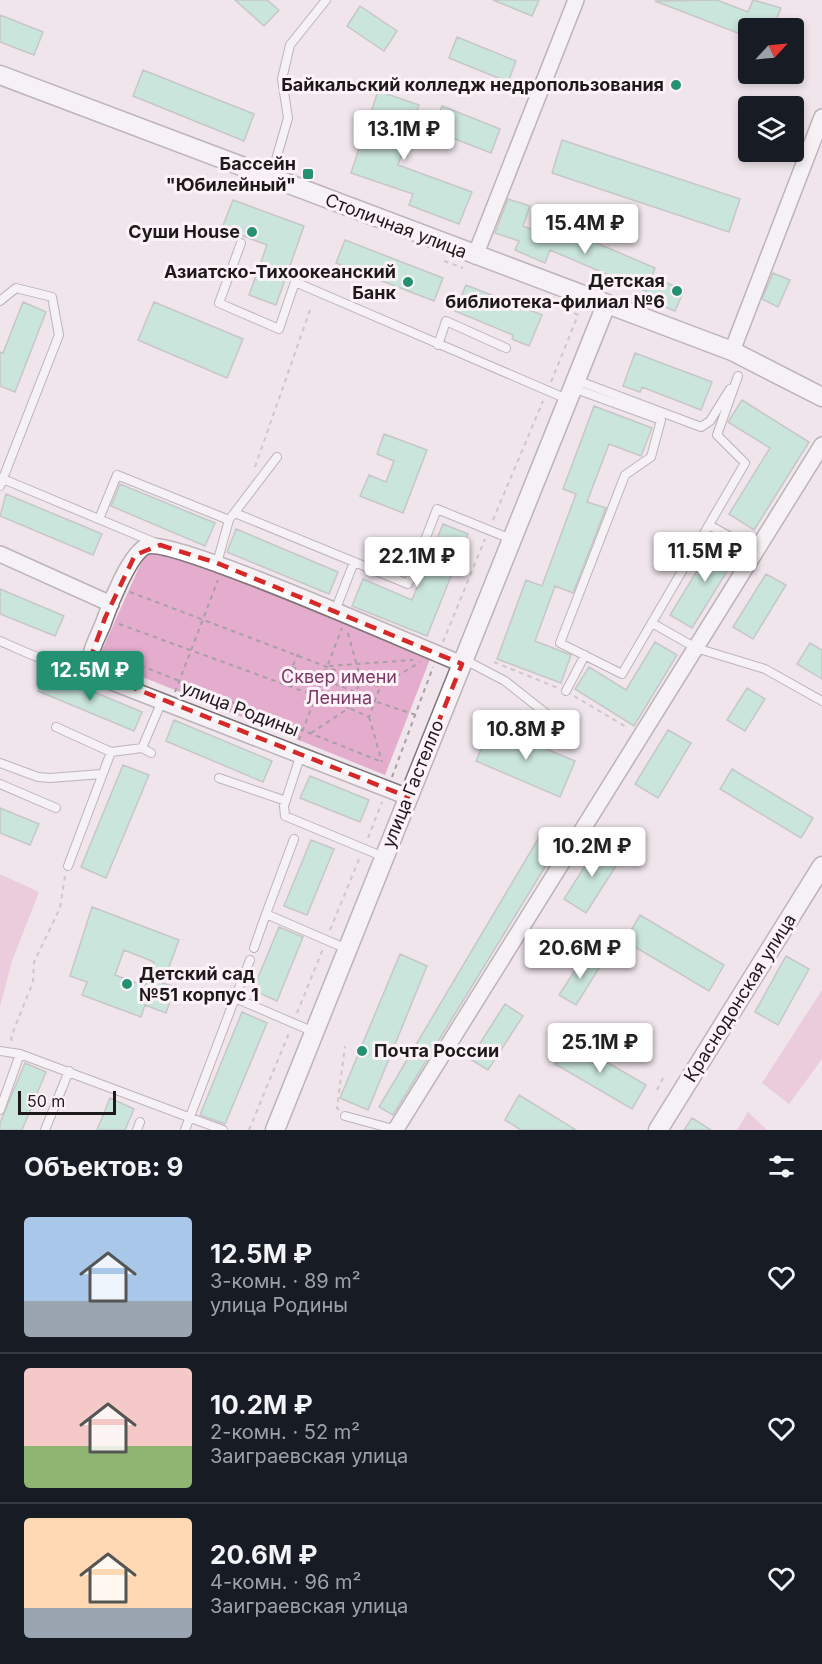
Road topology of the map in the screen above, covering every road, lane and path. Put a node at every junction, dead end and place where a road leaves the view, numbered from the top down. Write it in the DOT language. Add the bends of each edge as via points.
graph roads {
  1 [pos="326,0"];
  2 [pos="576,0"];
  3 [pos="0,75"];
  4 [pos="822,117"];
  5 [pos="271,179"];
  6 [pos="242,243"];
  7 [pos="444,261"];
  8 [pos="469,262"];
  9 [pos="0,302"];
  10 [pos="606,305"];
  11 [pos="310,310"];
  12 [pos="570,310"];
  13 [pos="438,345"];
  14 [pos="506,348"];
  15 [pos="732,351"];
  16 [pos="748,360"];
  17 [pos="738,376"];
  18 [pos="572,389"];
  19 [pos="547,391"];
  20 [pos="822,397"];
  21 [pos="822,445"];
  22 [pos="277,457"];
  23 [pos="255,468"];
  24 [pos="2,483"];
  25 [pos="235,513"];
  26 [pos="99,519"];
  27 [pos="229,520"];
  28 [pos="709,525"];
  29 [pos="489,530"];
  30 [pos="512,540"];
  31 [pos="160,545"];
  32 [pos="756,551"];
  33 [pos="0,554"];
  34 [pos="354,562"];
  35 [pos="220,564"];
  36 [pos="119,588"];
  37 [pos="108,611"];
  38 [pos="342,619"];
  39 [pos="201,621"];
  40 [pos="652,622"];
  41 [pos="0,641"];
  42 [pos="696,648"];
  43 [pos="189,651"];
  44 [pos="107,652"];
  45 [pos="298,654"];
  46 [pos="438,654"];
  47 [pos="585,655"];
  48 [pos="491,661"];
  49 [pos="88,662"];
  50 [pos="463,662"];
  51 [pos="356,663"];
  52 [pos="327,666"];
  53 [pos="292,667"];
  54 [pos="322,680"];
  55 [pos="361,680"];
  56 [pos="178,681"];
  57 [pos="285,683"];
  58 [pos="380,687"];
  59 [pos="566,691"];
  60 [pos="355,692"];
  61 [pos="316,695"];
  62 [pos="167,702"];
  63 [pos="377,702"];
  64 [pos="822,702"];
  65 [pos="349,708"];
  66 [pos="416,715"];
  67 [pos="369,717"];
  68 [pos="56,727"];
  69 [pos="302,731"];
  70 [pos="310,734"];
  71 [pos="572,734"];
  72 [pos="641,736"];
  73 [pos="142,748"];
  74 [pos="111,752"];
  75 [pos="151,753"];
  76 [pos="298,753"];
  77 [pos="0,763"];
  78 [pos="101,774"];
  79 [pos="219,778"];
  80 [pos="0,784"];
  81 [pos="388,789"];
  82 [pos="408,797"];
  83 [pos="286,801"];
  84 [pos="56,808"];
  85 [pos="294,839"];
  86 [pos="363,849"];
  87 [pos="384,857"];
  88 [pos="68,866"];
  89 [pos="822,867"];
  90 [pos="266,914"];
  91 [pos="326,940"];
  92 [pos="254,948"];
  93 [pos="347,949"];
  94 [pos="250,960"];
  95 [pos="235,998"];
  96 [pos="293,1023"];
  97 [pos="314,1032"];
  98 [pos="345,1046"];
  99 [pos="0,1051"];
  100 [pos="20,1054"];
  101 [pos="69,1071"];
  102 [pos="664,1074"];
  103 [pos="657,1090"];
  104 [pos="0,1110"];
  105 [pos="190,1116"];
  106 [pos="345,1116"];
  107 [pos="45,1130"];
  108 [pos="185,1130"];
  109 [pos="223,1130"];
  110 [pos="249,1130"];
  111 [pos="275,1130"];
  112 [pos="396,1130"];
  113 [pos="658,1130"];
  1 -- 5 [label="lane" via="290,45 282,79 288,118"];
  2 -- 8 [label="street"];
  3 -- 5 [label="street, Столичная улица"];
  4 -- 15 [label="street"];
  5 -- 8 [label="street, Столичная улица"];
  6 -- 13 [label="lane" via="219,303 279,329 295,282"];
  7 -- 8 [label="path"];
  8 -- 10 [label="street, Столичная улица"];
  9 -- 24 [label="lane" via="16,288 52,297 59,336"];
  10 -- 15 [label="street, Столичная улица"];
  10 -- 18 [label="street, улица Гастелло"];
  11 -- 23 [label="path"];
  12 -- 19 [label="path" via="578,315"];
  13 -- 14 [label="lane" via="446,321"];
  13 -- 19 [label="lane"];
  15 -- 16 [label="street, Столичная улица"];
  16 -- 17 [label="lane"];
  16 -- 20 [label="street, Столичная улица"];
  17 -- 18 [label="lane" via="710,421 701,427"];
  17 -- 28 [label="lane" via="717,435 745,463"];
  18 -- 19 [label="lane"];
  18 -- 30 [label="street, улица Гастелло"];
  18 -- 47 [label="lane" via="661,420 651,457 625,475 560,642"];
  19 -- 29 [label="path"];
  21 -- 32 [label="street"];
  22 -- 25 [label="lane"];
  24 -- 26 [label="lane"];
  25 -- 27 [label="lane"];
  25 -- 34 [label="lane"];
  26 -- 27 [label="lane" via="117,475"];
  26 -- 31 [label="lane"];
  27 -- 35 [label="lane"];
  28 -- 32 [label="lane"];
  28 -- 40 [label="lane"];
  29 -- 30 [label="lane"];
  29 -- 34 [label="lane" via="437,508 408,584"];
  29 -- 46 [label="path"];
  30 -- 50 [label="street, улица Гастелло"];
  31 -- 35 [label="street"];
  31 -- 36 [label="street" via="146,547 135,555"];
  32 -- 42 [label="street"];
  33 -- 37 [label="street"];
  34 -- 38 [label="lane"];
  35 -- 38 [label="street"];
  35 -- 39 [label="path"];
  36 -- 37 [label="street"];
  36 -- 39 [label="path"];
  37 -- 43 [label="path"];
  37 -- 49 [label="street"];
  38 -- 46 [label="street"];
  38 -- 51 [label="path"];
  38 -- 52 [label="path"];
  39 -- 43 [label="path"];
  39 -- 45 [label="path"];
  40 -- 42 [label="lane"];
  40 -- 47 [label="lane" via="622,674"];
  41 -- 49 [label="lane" via="50,663"];
  42 -- 64 [label="lane" via="765,669"];
  42 -- 72 [label="street"];
  43 -- 56 [label="path"];
  43 -- 57 [label="path"];
  44 -- 56 [label="path"];
  45 -- 52 [label="path"];
  45 -- 53 [label="path"];
  46 -- 50 [label="street"];
  46 -- 66 [label="path"];
  47 -- 59 [label="lane"];
  48 -- 59 [label="path"];
  49 -- 62 [label="street, улица Родины" via="99,677"];
  50 -- 71 [label="lane" via="505,681"];
  50 -- 82 [label="street, улица Гастелло"];
  51 -- 52 [label="path"];
  51 -- 55 [label="path"];
  51 -- 58 [label="path" via="424,659"];
  52 -- 54 [label="path"];
  52 -- 55 [label="path"];
  53 -- 54 [label="path"];
  53 -- 57 [label="path"];
  54 -- 60 [label="path"];
  54 -- 61 [label="path"];
  55 -- 58 [label="path"];
  55 -- 60 [label="path"];
  56 -- 62 [label="path"];
  56 -- 69 [label="path"];
  57 -- 61 [label="path"];
  58 -- 63 [label="path"];
  59 -- 72 [label="path"];
  60 -- 65 [label="path"];
  61 -- 65 [label="path"];
  61 -- 69 [label="path"];
  62 -- 73 [label="lane"];
  62 -- 76 [label="street, улица Родины"];
  63 -- 66 [label="path"];
  63 -- 67 [label="path"];
  65 -- 67 [label="path"];
  65 -- 70 [label="path"];
  66 -- 81 [label="path"];
  67 -- 70 [label="path" via="382,762"];
  68 -- 74 [label="lane"];
  69 -- 70 [label="path"];
  69 -- 76 [label="path"];
  72 -- 112 [label="street"];
  73 -- 74 [label="lane"];
  73 -- 75 [label="lane"];
  74 -- 78 [label="lane"];
  76 -- 81 [label="street, улица Родины"];
  76 -- 83 [label="lane"];
  77 -- 78 [label="lane" via="38,777"];
  78 -- 88 [label="lane"];
  79 -- 83 [label="lane"];
  80 -- 84 [label="lane"];
  81 -- 82 [label="street, улица Родины"];
  81 -- 86 [label="path"];
  82 -- 87 [label="street, улица Гастелло"];
  83 -- 86 [label="lane" via="283,811 289,819"];
  85 -- 90 [label="lane"];
  86 -- 87 [label="lane"];
  86 -- 91 [label="path"];
  87 -- 93 [label="street, улица Гастелло"];
  88 -- 100 [label="path" via="60,908 34,962 33,982 11,1037"];
  89 -- 113 [label="street, Краснодонская улица"];
  90 -- 91 [label="lane"];
  90 -- 92 [label="lane"];
  91 -- 93 [label="lane"];
  91 -- 96 [label="path"];
  93 -- 97 [label="street, улица Гастелло"];
  94 -- 95 [label="lane"];
  95 -- 96 [label="lane"];
  95 -- 105 [label="lane"];
  96 -- 97 [label="lane"];
  96 -- 110 [label="path"];
  97 -- 111 [label="street, улица Гастелло"];
  98 -- 106 [label="path" via="337,1108"];
  99 -- 100 [label="lane"];
  100 -- 101 [label="lane"];
  100 -- 104 [label="lane"];
  101 -- 105 [label="lane"];
  101 -- 107 [label="lane"];
  102 -- 103 [label="path"];
  105 -- 108 [label="lane"];
  105 -- 109 [label="lane"];
  106 -- 112 [label="lane"];
}
